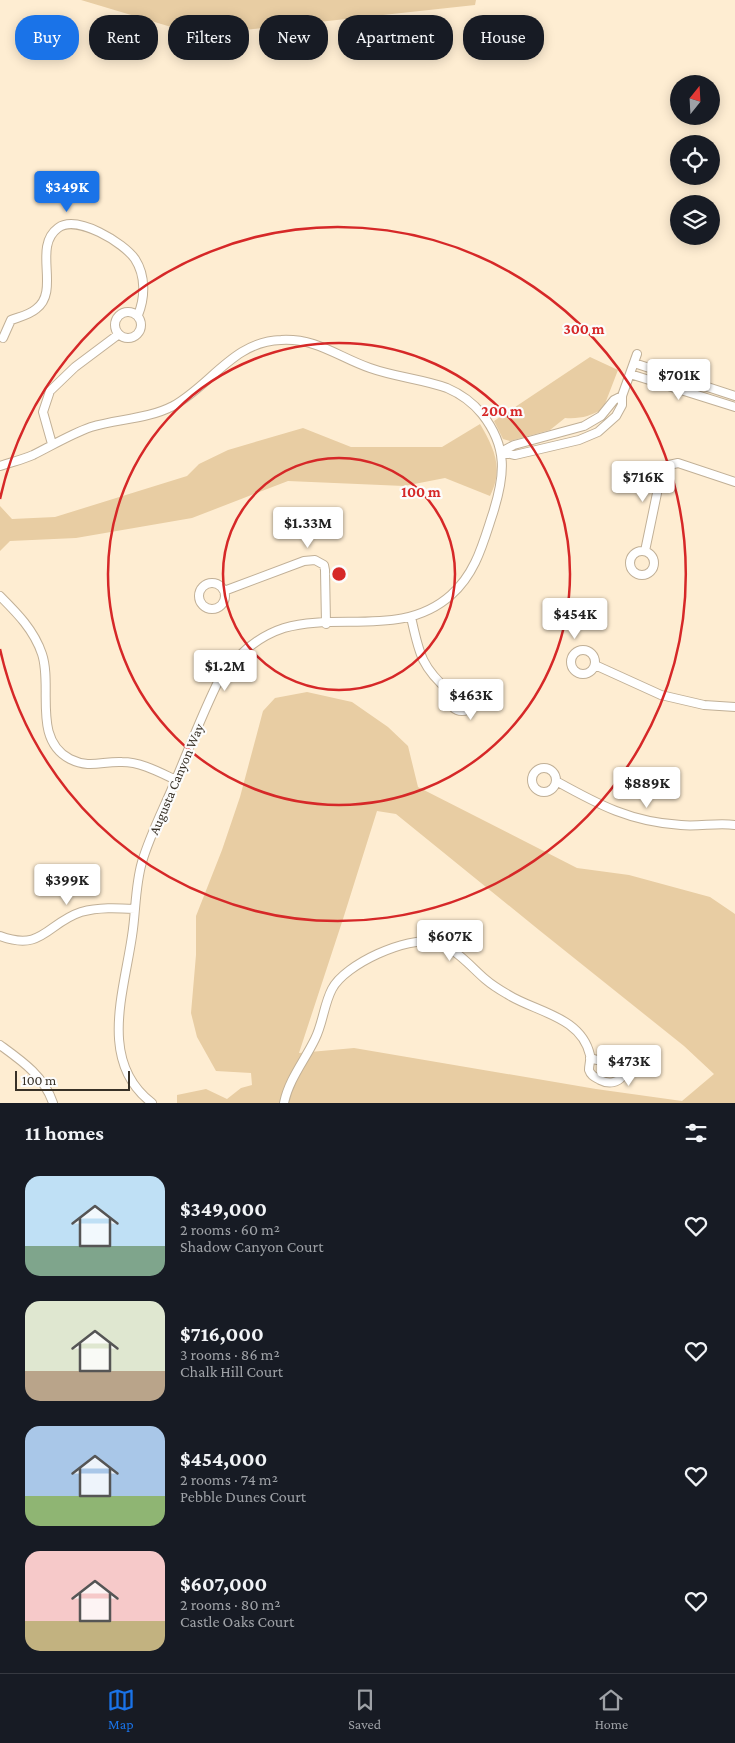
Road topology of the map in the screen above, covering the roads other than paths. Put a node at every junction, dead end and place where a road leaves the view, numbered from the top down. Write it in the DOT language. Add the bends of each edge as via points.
graph roads {
  1 [pos="138,315"];
  2 [pos="119,334"];
  3 [pos="3,338"];
  4 [pos="637,354"];
  5 [pos="634,363"];
  6 [pos="630,374"];
  7 [pos="622,396"];
  8 [pos="735,396"];
  9 [pos="735,407"];
  10 [pos="52,444"];
  11 [pos="501,452"];
  12 [pos="0,466"];
  13 [pos="735,482"];
  14 [pos="645,551"];
  15 [pos="224,591"];
  16 [pos="0,596"];
  17 [pos="411,617"];
  18 [pos="326,624"];
  19 [pos="594,665"];
  20 [pos="450,692"];
  21 [pos="735,706"];
  22 [pos="176,780"];
  23 [pos="556,781"];
  24 [pos="735,825"];
  25 [pos="135,909"];
  26 [pos="0,936"];
  27 [pos="0,1045"];
  28 [pos="590,1058"];
  29 [pos="53,1103"];
  30 [pos="152,1103"];
  31 [pos="284,1103"];
  1 -- 2 [label="street" via="142,326 138,334 130,338"];
  1 -- 2 [label="street" via="126,311 119,315 115,322"];
  1 -- 3 [label="street" via="144,293 140,268 135,259 106,235 82,226 64,224 53,234 48,248 44,299 36,309 11,320"];
  2 -- 10 [label="street" via="50,390 43,412"];
  4 -- 5 [label="street"];
  5 -- 6 [label="street"];
  5 -- 8 [label="street"];
  6 -- 7 [label="street"];
  6 -- 9 [label="street"];
  7 -- 11 [label="street" via="614,400 602,416 584,426 514,445"];
  7 -- 11 [label="street" via="622,405 616,416 587,438 515,455"];
  10 -- 11 [label="street" via="93,427 173,406 242,351 266,342 287,340 315,344 370,368 454,391 471,402 483,416 496,436"];
  10 -- 12 [label="street"];
  11 -- 17 [label="street, Augusta Canyon Way" via="500,492 471,572 445,600"];
  13 -- 14 [label="street" via="678,463 665,468 659,480"];
  15 -- 18 [label="street" via="304,561 321,562 326,570"];
  16 -- 22 [label="street" via="24,621 39,646 44,662 48,732 61,753 86,765 131,763"];
  17 -- 18 [label="street, Augusta Canyon Way"];
  17 -- 20 [label="street" via="423,662"];
  18 -- 22 [label="street, Augusta Canyon Way" via="282,629 254,643 236,658 212,693"];
  19 -- 21 [label="street" via="661,695 704,705"];
  22 -- 25 [label="street, Augusta Canyon Way" via="142,861"];
  23 -- 24 [label="street" via="601,806 655,823"];
  25 -- 26 [label="street" via="104,908 79,913 38,939 17,940"];
  25 -- 30 [label="street, Augusta Canyon Way" via="118,1032 128,1075 139,1093"];
  27 -- 29 [label="street" via="46,1085"];
  28 -- 28 [label="street" via="589,1070 593,1076 610,1084 623,1077 623,1064 618,1061"];
  28 -- 31 [label="street" via="581,1037 570,1026 547,1011 508,995 447,946 422,941 401,945 344,973 332,989 320,1029 295,1074"];
}
